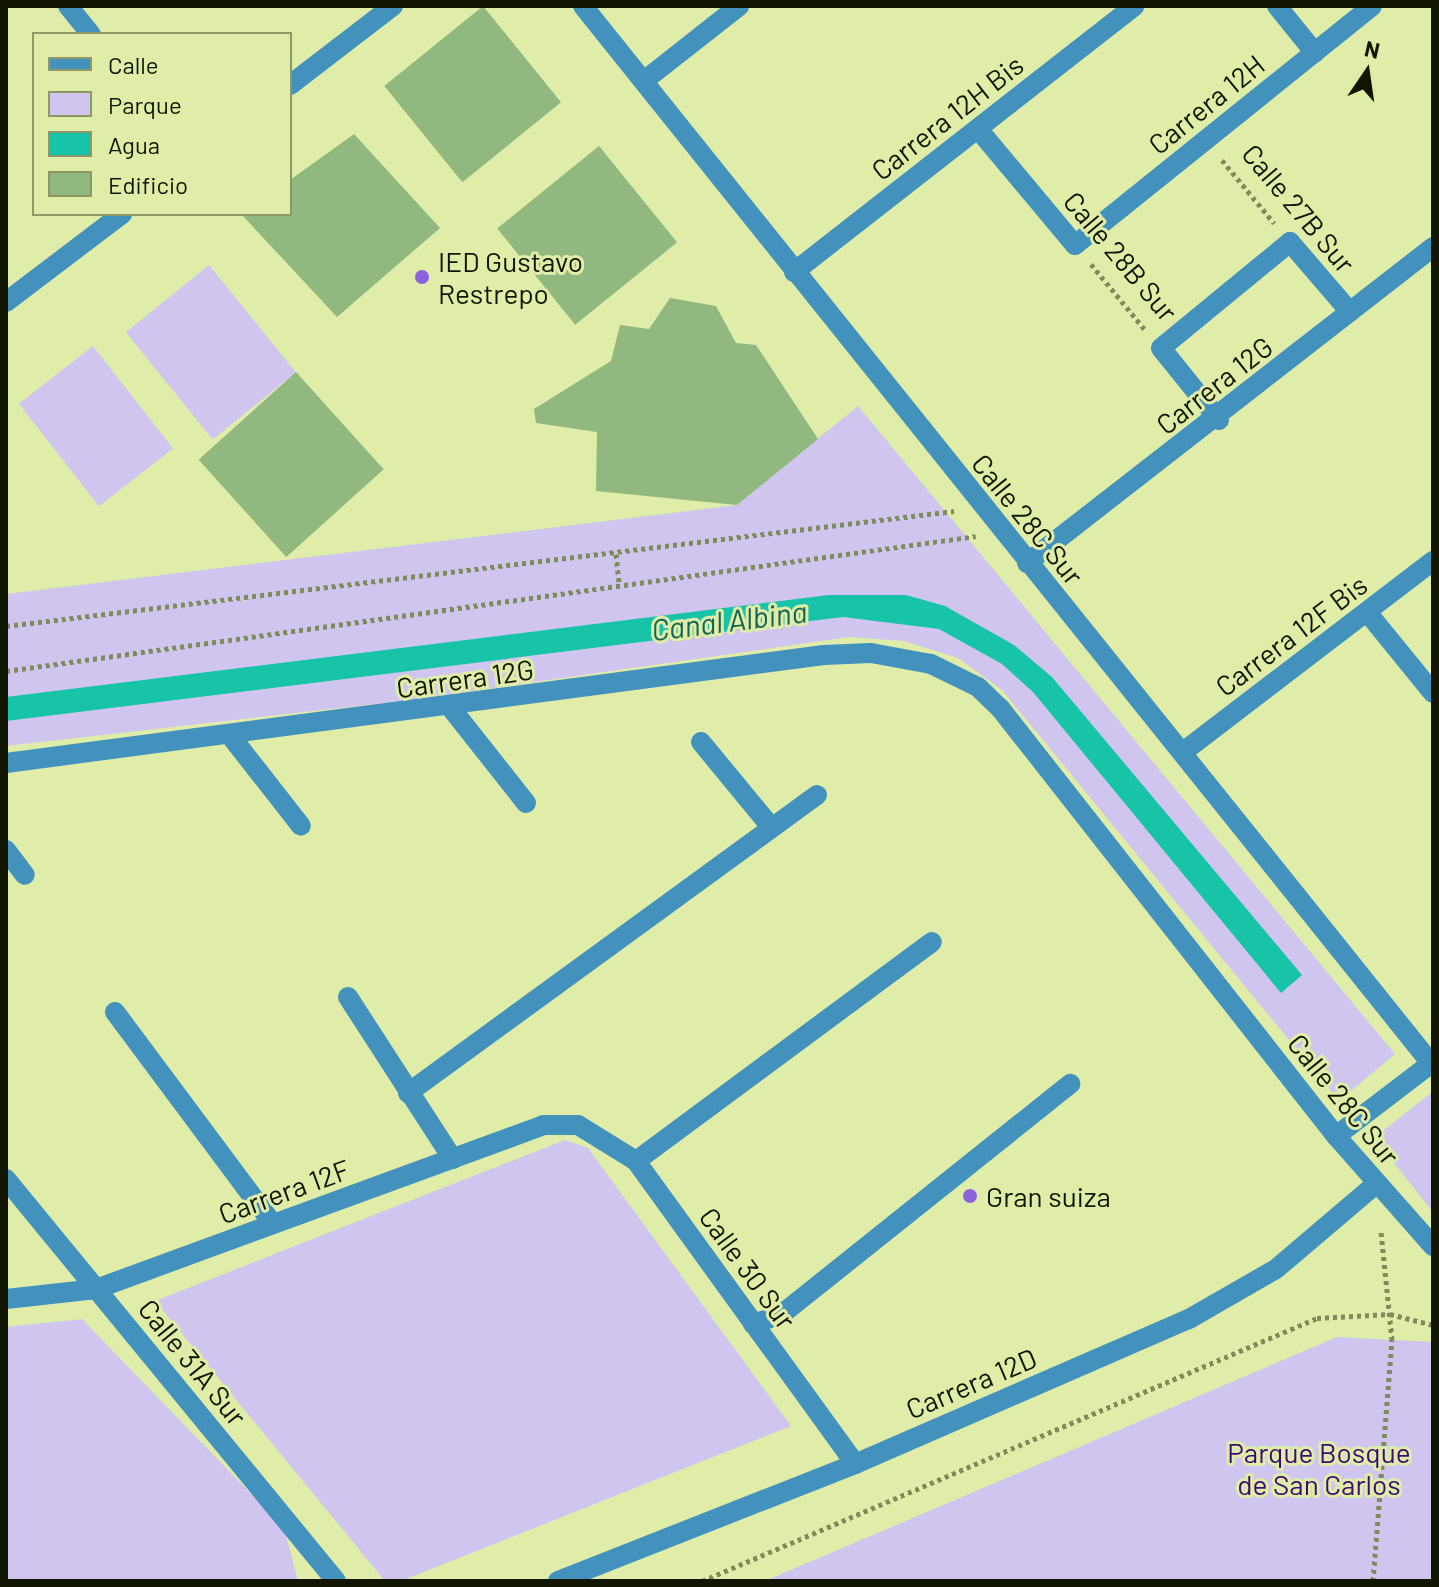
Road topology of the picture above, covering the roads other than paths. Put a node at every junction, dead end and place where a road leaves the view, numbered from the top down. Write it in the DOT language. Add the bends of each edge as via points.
graph roads {
  1 [pos="68,6"];
  2 [pos="393,6"];
  3 [pos="583,6"];
  4 [pos="739,6"];
  5 [pos="1135,6"];
  6 [pos="1277,6"];
  7 [pos="1372,6"];
  8 [pos="89,32"];
  9 [pos="1315,53"];
  10 [pos="645,80"];
  11 [pos="292,83"];
  12 [pos="978,129"];
  13 [pos="119,216"];
  14 [pos="1075,245"];
  15 [pos="1433,247"];
  16 [pos="794,272"];
  17 [pos="6,302"];
  18 [pos="1350,312"];
  19 [pos="1161,348"];
  20 [pos="1219,420"];
  21 [pos="1433,561"];
  22 [pos="1027,563"];
  23 [pos="1367,612"];
  24 [pos="931,664"];
  25 [pos="1433,693"];
  26 [pos="451,708"];
  27 [pos="233,739"];
  28 [pos="701,742"];
  29 [pos="1183,752"];
  30 [pos="6,763"];
  31 [pos="817,795"];
  32 [pos="526,803"];
  33 [pos="301,826"];
  34 [pos="771,827"];
  35 [pos="6,850"];
  36 [pos="25,875"];
  37 [pos="932,942"];
  38 [pos="348,997"];
  39 [pos="115,1012"];
  40 [pos="1432,1064"];
  41 [pos="1070,1084"];
  42 [pos="408,1093"];
  43 [pos="578,1125"];
  44 [pos="1336,1136"];
  45 [pos="453,1159"];
  46 [pos="636,1161"];
  47 [pos="6,1179"];
  48 [pos="1376,1184"];
  49 [pos="273,1224"];
  50 [pos="1431,1241"];
  51 [pos="96,1289"];
  52 [pos="6,1299"];
  53 [pos="753,1324"];
  54 [pos="855,1464"];
  55 [pos="336,1581"];
  56 [pos="558,1581"];
  1 -- 8 [label="street"];
  2 -- 11 [label="street"];
  3 -- 10 [label="street, Calle 28C Sur"];
  4 -- 10 [label="street"];
  5 -- 12 [label="street, Carrera 12H Bis"];
  6 -- 9 [label="street"];
  7 -- 9 [label="street, Carrera 12H"];
  9 -- 14 [label="street, Carrera 12H"];
  10 -- 16 [label="street, Calle 28C Sur"];
  12 -- 14 [label="street, Calle 28B Sur"];
  12 -- 16 [label="street, Carrera 12H Bis"];
  13 -- 17 [label="street"];
  15 -- 18 [label="street, Carrera 12G"];
  16 -- 22 [label="street, Calle 28C Sur"];
  18 -- 19 [label="street, Calle 27B Sur" via="1290,242"];
  18 -- 20 [label="street, Carrera 12G"];
  19 -- 20 [label="street, Calle 28B Sur"];
  20 -- 22 [label="street, Carrera 12G"];
  21 -- 23 [label="street, Carrera 12F Bis"];
  22 -- 29 [label="street, Calle 28C Sur"];
  23 -- 25 [label="street"];
  23 -- 29 [label="street, Carrera 12F Bis"];
  24 -- 26 [label="street, Carrera 12G" via="847,652"];
  24 -- 44 [label="street, Calle 28C Sur" via="978,687 1000,708"];
  26 -- 27 [label="street, Carrera 12G"];
  26 -- 32 [label="street"];
  27 -- 30 [label="street, Carrera 12G"];
  27 -- 33 [label="street"];
  28 -- 34 [label="street"];
  29 -- 40 [label="street, Calle 28C Sur"];
  31 -- 34 [label="street"];
  34 -- 42 [label="street"];
  35 -- 36 [label="street"];
  37 -- 46 [label="street"];
  38 -- 42 [label="street"];
  39 -- 49 [label="street"];
  40 -- 44 [label="street"];
  41 -- 53 [label="street" via="782,1314"];
  42 -- 45 [label="street"];
  43 -- 45 [label="street, Carrera 12F" via="543,1125"];
  43 -- 46 [label="street, Calle 30 Sur"];
  44 -- 48 [label="street, Calle 28C Sur"];
  45 -- 49 [label="street, Carrera 12F"];
  46 -- 53 [label="street, Calle 30 Sur"];
  47 -- 51 [label="street, Calle 31A Sur"];
  48 -- 50 [label="street, Calle 28C Sur"];
  48 -- 54 [label="street, Carrera 12D" via="1276,1269 1189,1319"];
  49 -- 51 [label="street, Carrera 12F"];
  51 -- 52 [label="street, Carrera 12F"];
  51 -- 55 [label="street, Calle 31A Sur"];
  53 -- 54 [label="street, Calle 30 Sur"];
  54 -- 56 [label="street, Carrera 12D"];
}
